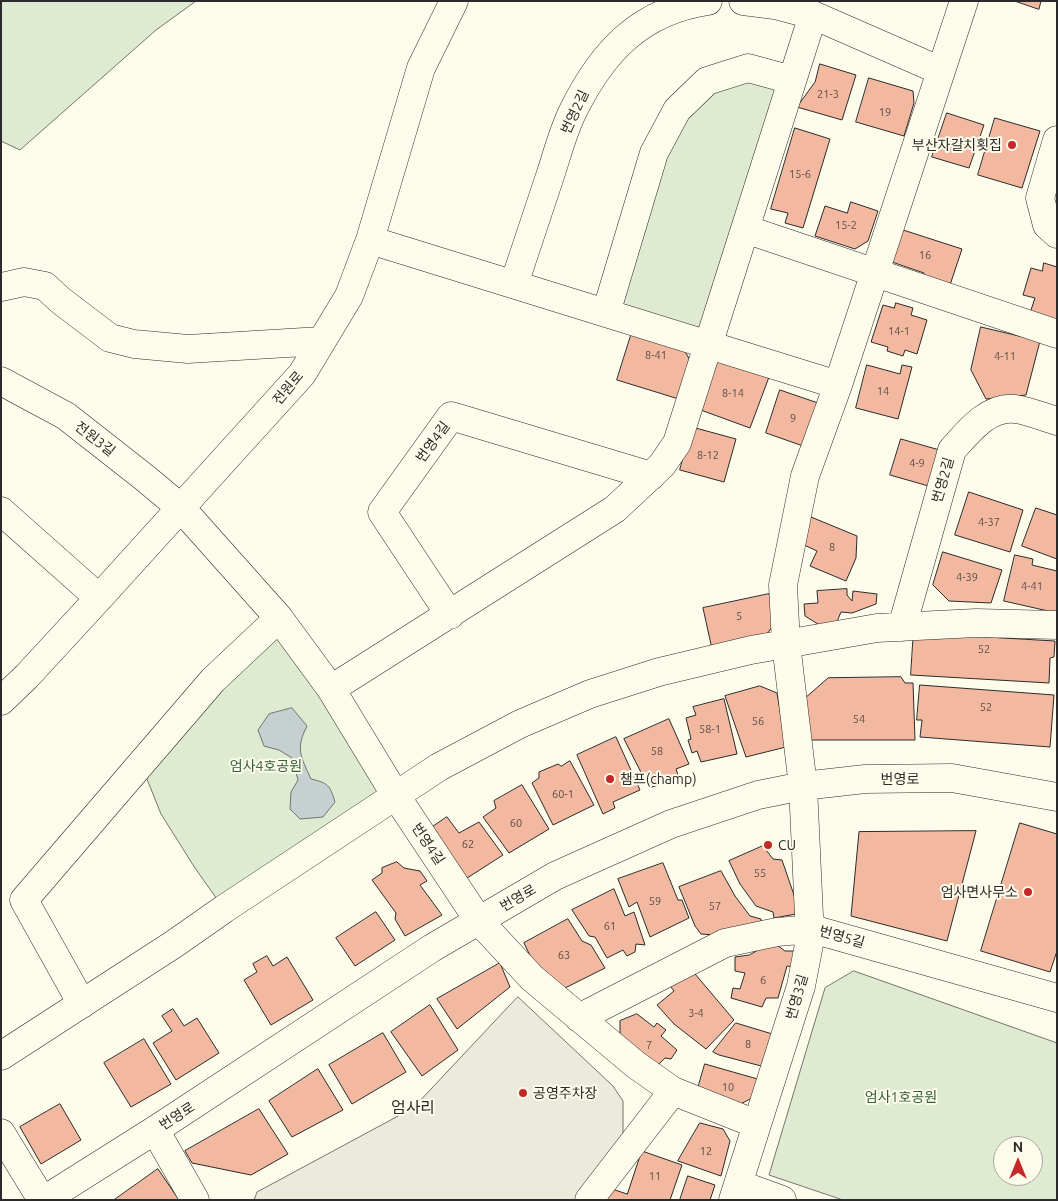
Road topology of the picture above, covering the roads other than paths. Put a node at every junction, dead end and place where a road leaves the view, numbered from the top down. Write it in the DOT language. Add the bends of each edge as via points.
graph roads {
  1 [pos="454,1"];
  2 [pos="708,1"];
  3 [pos="743,1"];
  4 [pos="964,1"];
  5 [pos="813,15"];
  6 [pos="941,71"];
  7 [pos="792,80"];
  8 [pos="1057,140"];
  9 [pos="745,229"];
  10 [pos="1057,234"];
  11 [pos="370,240"];
  12 [pos="875,272"];
  13 [pos="514,284"];
  14 [pos="1,287"];
  15 [pos="606,313"];
  16 [pos="1057,334"];
  17 [pos="320,341"];
  18 [pos="708,344"];
  19 [pos="1,381"];
  20 [pos="838,385"];
  21 [pos="1057,421"];
  22 [pos="651,476"];
  23 [pos="181,508"];
  24 [pos="1,511"];
  25 [pos="99,598"];
  26 [pos="450,615"];
  27 [pos="279,618"];
  28 [pos="1057,625"];
  29 [pos="902,627"];
  30 [pos="786,644"];
  31 [pos="331,690"];
  32 [pos="1,701"];
  33 [pos="803,786"];
  34 [pos="396,796"];
  35 [pos="1057,797"];
  36 [pos="479,920"];
  37 [pos="812,929"];
  38 [pos="1057,998"];
  39 [pos="82,1004"];
  40 [pos="579,1018"];
  41 [pos="1,1056"];
  42 [pos="673,1091"];
  43 [pos="756,1124"];
  44 [pos="155,1130"];
  45 [pos="1,1133"];
  46 [pos="736,1192"];
  47 [pos="43,1200"];
  48 [pos="195,1200"];
  49 [pos="589,1200"];
  50 [pos="782,1200"];
  1 -- 11 [label="street, 전원로" via="421,68"];
  2 -- 13 [label="street, 번영2길" via="658,14 628,35 599,66 572,112"];
  3 -- 5 [label="street" via="775,4"];
  4 -- 6 [label="street"];
  5 -- 6 [label="street"];
  5 -- 7 [label="street"];
  6 -- 12 [label="street"];
  7 -- 9 [label="street"];
  7 -- 15 [label="street" via="748,68 707,81 677,110 654,153"];
  8 -- 10 [label="street" via="1040,198 1046,225"];
  9 -- 12 [label="street"];
  9 -- 18 [label="street"];
  11 -- 13 [label="street"];
  11 -- 17 [label="street, 전원로" via="349,296"];
  12 -- 16 [label="street"];
  12 -- 20 [label="street"];
  13 -- 15 [label="street"];
  14 -- 17 [label="street" via="24,282 45,286 110,338 134,344 188,349"];
  15 -- 18 [label="street"];
  17 -- 23 [label="street, 전원로" via="302,374"];
  18 -- 20 [label="street"];
  18 -- 22 [label="street" via="677,443"];
  19 -- 23 [label="street, 전원3길" via="66,416"];
  20 -- 30 [label="street" via="805,476 782,585"];
  21 -- 29 [label="street, 번영2길" via="1014,409 990,413 952,450"];
  22 -- 26 [label="street" via="615,509"];
  22 -- 26 [label="street, 번영4길" via="451,416 382,512"];
  23 -- 25 [label="street, 전원로"];
  23 -- 27 [label="street, 번영4길"];
  24 -- 25 [label="street"];
  25 -- 32 [label="street, 전원로"];
  26 -- 31 [label="street"];
  27 -- 31 [label="street, 번영4길"];
  27 -- 39 [label="street" via="213,680 24,900"];
  28 -- 29 [label="street" via="976,623"];
  29 -- 30 [label="street" via="877,628"];
  30 -- 33 [label="street"];
  30 -- 34 [label="street" via="659,672 590,694 520,724 439,767"];
  31 -- 34 [label="street, 번영4길"];
  33 -- 35 [label="street, 번영로" via="866,779 952,778"];
  33 -- 36 [label="street, 번영로" via="758,795 671,824 555,876"];
  33 -- 37 [label="street, 번영3길"];
  34 -- 36 [label="street, 번영4길"];
  34 -- 39 [label="street"];
  36 -- 40 [label="street" via="532,978"];
  36 -- 44 [label="street, 번영로"];
  37 -- 38 [label="street, 번영5길"];
  37 -- 40 [label="street, 번영5길" via="777,932 725,944"];
  37 -- 43 [label="street, 번영3길" via="802,986"];
  39 -- 41 [label="street"];
  40 -- 42 [label="street"];
  42 -- 43 [label="street"];
  42 -- 49 [label="street"];
  43 -- 46 [label="street, 번영3길"];
  44 -- 47 [label="street, 번영로"];
  44 -- 48 [label="street"];
  45 -- 47 [label="street"];
  46 -- 50 [label="street"];
}
